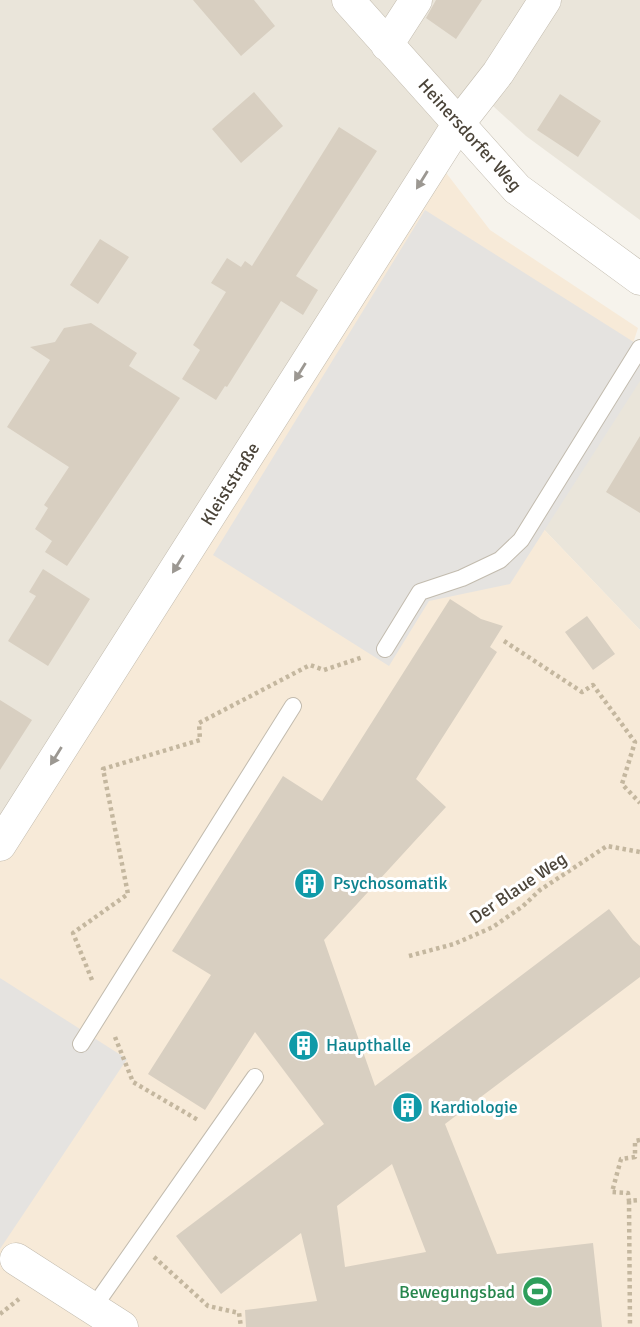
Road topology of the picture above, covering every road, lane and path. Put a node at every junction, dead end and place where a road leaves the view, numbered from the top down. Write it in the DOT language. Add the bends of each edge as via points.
graph roads {
  1 [pos="348,0"];
  2 [pos="416,0"];
  3 [pos="545,0"];
  4 [pos="387,45"];
  5 [pos="459,123"];
  6 [pos="640,279"];
  7 [pos="640,348"];
  8 [pos="504,641"];
  9 [pos="385,649"];
  10 [pos="293,706"];
  11 [pos="640,803"];
  12 [pos="0,845"];
  13 [pos="640,852"];
  14 [pos="410,956"];
  15 [pos="81,1044"];
  16 [pos="256,1077"];
  17 [pos="640,1140"];
  18 [pos="640,1200"];
  19 [pos="629,1201"];
  20 [pos="138,1243"];
  21 [pos="16,1259"];
  22 [pos="93,1307"];
  23 [pos="122,1327"];
  24 [pos="241,1327"];
  25 [pos="630,1327"];
  1 -- 4 [label="street, Heinersdorfer Weg"];
  2 -- 4 [label="street"];
  3 -- 5 [label="street, Kleiststraße"];
  4 -- 5 [label="street, Heinersdorfer Weg"];
  5 -- 6 [label="street, Heinersdorfer Weg" via="517,189"];
  5 -- 12 [label="street, Kleiststraße, one-way"];
  7 -- 9 [label="lane" via="521,540 500,559 420,592"];
  8 -- 11 [label="path" via="582,692 593,685 635,742 622,784"];
  10 -- 15 [label="lane"];
  13 -- 14 [label="path, Der Blaue Weg" via="607,846 493,927"];
  16 -- 20 [label="lane"];
  17 -- 19 [label="path" via="635,1141 635,1157 621,1159 612,1192 628,1193"];
  18 -- 19 [label="path"];
  19 -- 25 [label="path"];
  20 -- 22 [label="lane"];
  20 -- 24 [label="path" via="208,1306 239,1313"];
  21 -- 22 [label="street"];
  22 -- 23 [label="street"];
}
